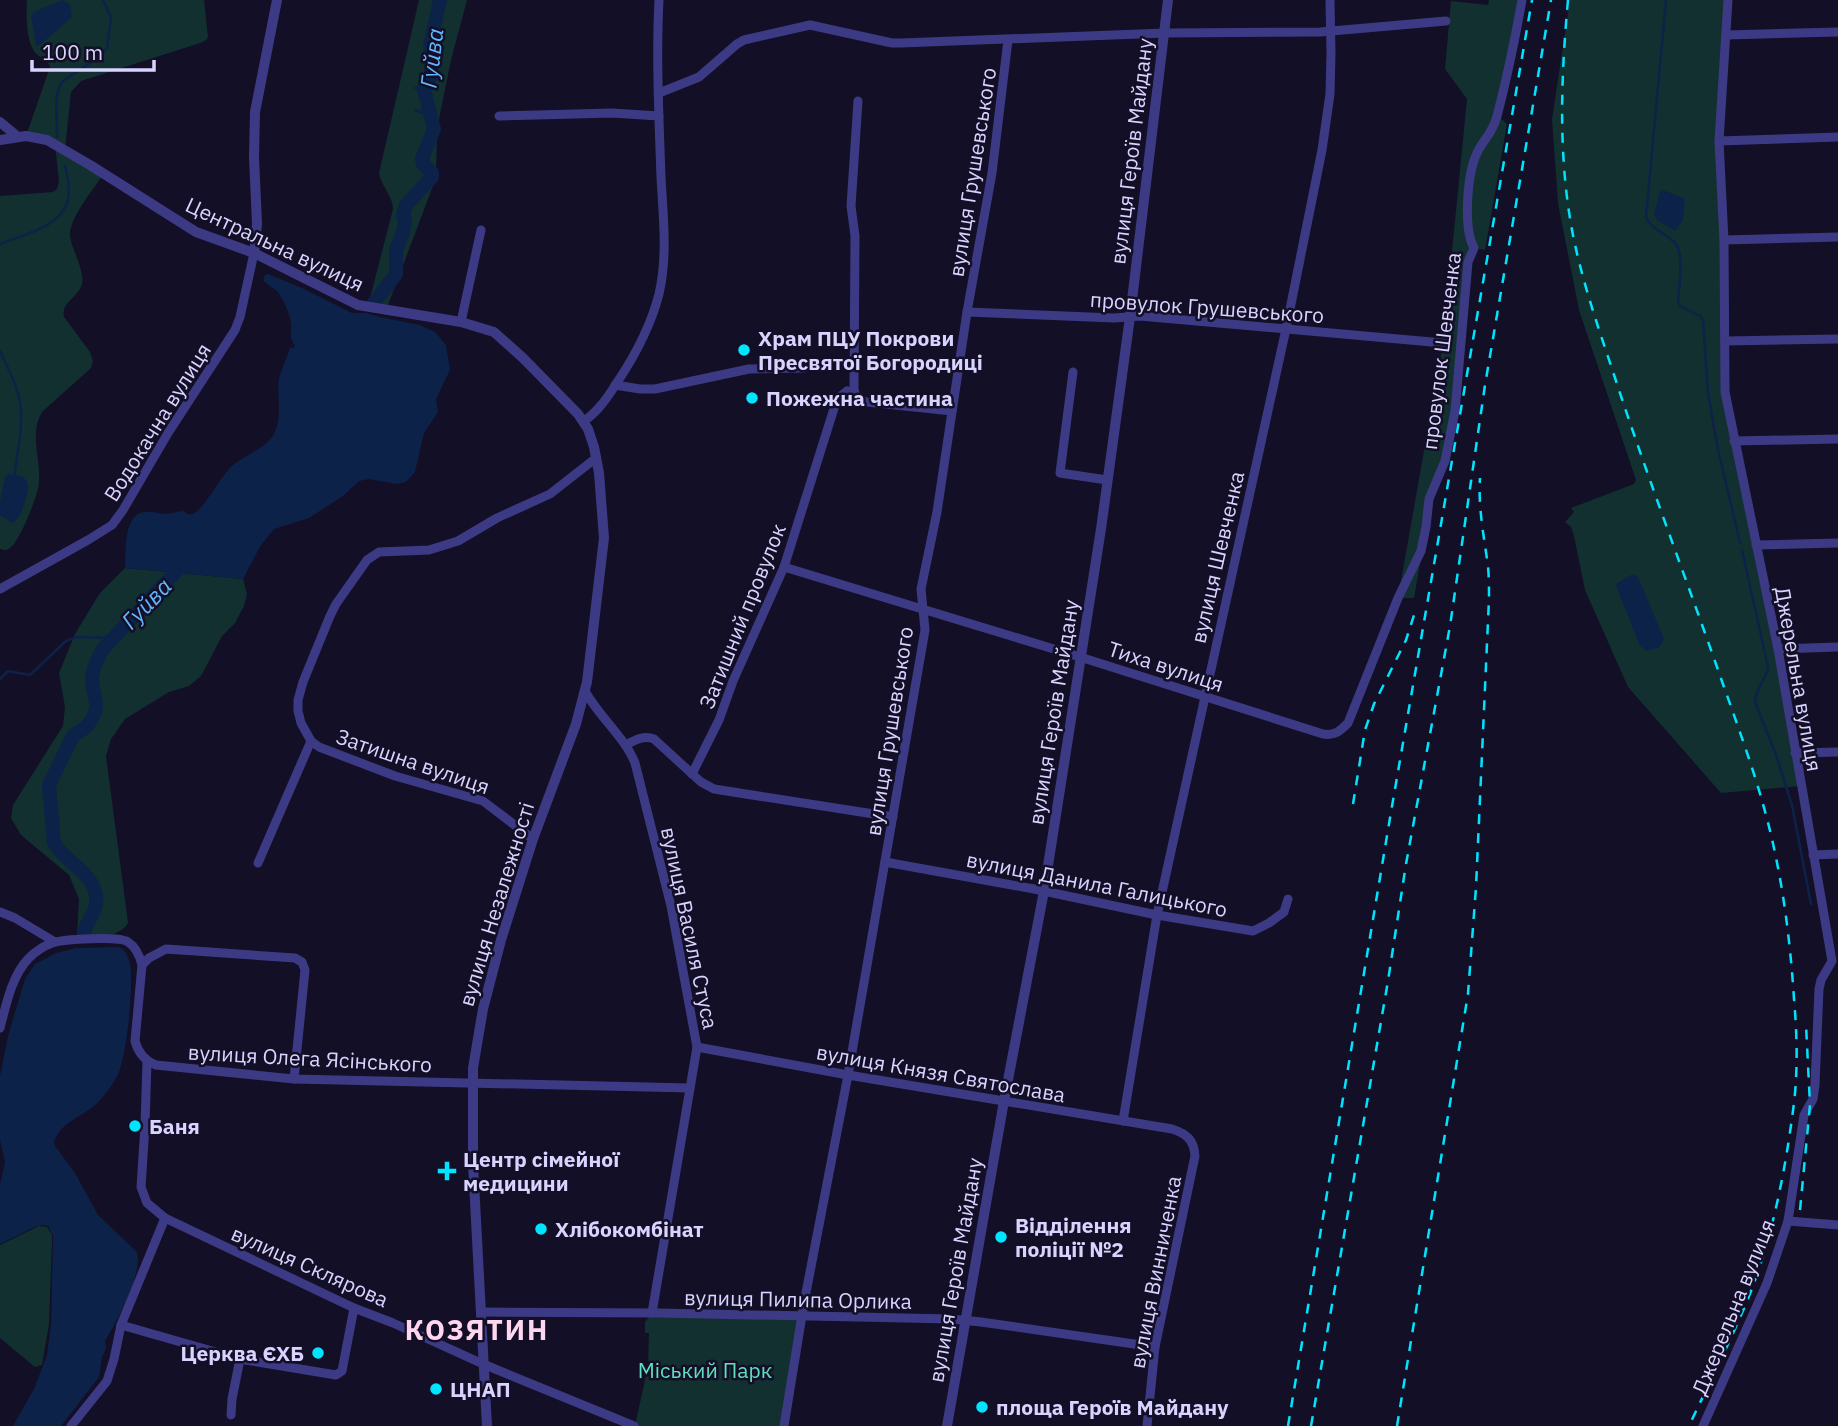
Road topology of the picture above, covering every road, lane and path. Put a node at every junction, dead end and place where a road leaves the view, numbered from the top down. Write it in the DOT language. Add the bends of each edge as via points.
graph roads {
  1 [pos="276,0"];
  2 [pos="659,0"];
  3 [pos="1168,0"];
  4 [pos="1330,0"];
  5 [pos="1522,0"];
  6 [pos="1728,0"];
  7 [pos="1446,21"];
  8 [pos="1331,30"];
  9 [pos="1838,32"];
  10 [pos="1166,33"];
  11 [pos="1726,35"];
  12 [pos="1008,40"];
  13 [pos="659,93"];
  14 [pos="858,102"];
  15 [pos="499,116"];
  16 [pos="659,116"];
  17 [pos="0,122"];
  18 [pos="18,137"];
  19 [pos="1838,137"];
  20 [pos="0,140"];
  21 [pos="1719,141"];
  22 [pos="481,230"];
  23 [pos="1838,237"];
  24 [pos="1724,240"];
  25 [pos="254,253"];
  26 [pos="967,312"];
  27 [pos="1130,317"];
  28 [pos="461,321"];
  29 [pos="1286,329"];
  30 [pos="1838,338"];
  31 [pos="1726,341"];
  32 [pos="1443,343"];
  33 [pos="805,368"];
  34 [pos="1073,372"];
  35 [pos="615,385"];
  36 [pos="856,398"];
  37 [pos="952,411"];
  38 [pos="584,421"];
  39 [pos="1838,439"];
  40 [pos="1734,441"];
  41 [pos="596,458"];
  42 [pos="1107,480"];
  43 [pos="1838,543"];
  44 [pos="1756,545"];
  45 [pos="784,567"];
  46 [pos="0,589"];
  47 [pos="923,609"];
  48 [pos="1838,647"];
  49 [pos="1778,649"];
  50 [pos="1080,657"];
  51 [pos="585,691"];
  52 [pos="1204,696"];
  53 [pos="1336,733"];
  54 [pos="311,741"];
  55 [pos="626,745"];
  56 [pos="1838,752"];
  57 [pos="1795,753"];
  58 [pos="692,774"];
  59 [pos="893,817"];
  60 [pos="533,839"];
  61 [pos="1838,854"];
  62 [pos="1813,855"];
  63 [pos="885,862"];
  64 [pos="258,863"];
  65 [pos="1044,891"];
  66 [pos="1288,899"];
  67 [pos="0,912"];
  68 [pos="1157,915"];
  69 [pos="55,942"];
  70 [pos="1835,961"];
  71 [pos="142,965"];
  72 [pos="0,1028"];
  73 [pos="696,1047"];
  74 [pos="147,1061"];
  75 [pos="848,1075"];
  76 [pos="294,1079"];
  77 [pos="472,1083"];
  78 [pos="690,1088"];
  79 [pos="1004,1101"];
  80 [pos="1123,1121"];
  81 [pos="1180,1132"];
  82 [pos="165,1218"];
  83 [pos="1788,1221"];
  84 [pos="1838,1225"];
  85 [pos="354,1308"];
  86 [pos="481,1312"];
  87 [pos="652,1313"];
  88 [pos="802,1316"];
  89 [pos="965,1320"];
  90 [pos="121,1325"];
  91 [pos="1155,1347"];
  92 [pos="240,1359"];
  93 [pos="484,1364"];
  94 [pos="231,1415"];
  95 [pos="622,1423"];
  96 [pos="71,1426"];
  97 [pos="486,1426"];
  98 [pos="634,1426"];
  99 [pos="784,1426"];
  100 [pos="947,1426"];
  101 [pos="1147,1426"];
  102 [pos="1703,1426"];
  1 -- 25 [label="street" via="255,112"];
  2 -- 13 [label="street"];
  3 -- 10 [label="street, вулиця Героїв Майдану"];
  4 -- 8 [label="street, вулиця Шевченка"];
  5 -- 53 [label="street, провулок Шевченка" via="1497,115 1476,154 1469,190 1468,228 1474,248 1468,262 1455,411 1445,461 1429,499 1421,551 1348,723"];
  6 -- 11 [label="street, Джерельна вулиця"];
  7 -- 8 [label="street"];
  8 -- 10 [label="street"];
  8 -- 29 [label="street, вулиця Шевченка" via="1327,121"];
  9 -- 11 [label="street"];
  10 -- 12 [label="street"];
  10 -- 27 [label="street, вулиця Героїв Майдану"];
  11 -- 21 [label="street, Джерельна вулиця"];
  12 -- 13 [label="street" via="892,43 802,26 744,40 699,77"];
  12 -- 26 [label="street, вулиця Грушевського" via="992,173"];
  13 -- 16 [label="street"];
  14 -- 36 [label="street" via="850,206 855,236"];
  15 -- 16 [label="street"];
  16 -- 35 [label="street" via="665,227 659,293 636,353"];
  17 -- 18 [label="street"];
  18 -- 20 [label="street"];
  18 -- 25 [label="street, Центральна вулиця" via="51,142 195,232"];
  19 -- 21 [label="street"];
  21 -- 24 [label="street, Джерельна вулиця"];
  22 -- 28 [label="street"];
  23 -- 24 [label="street"];
  24 -- 31 [label="street, Джерельна вулиця"];
  25 -- 28 [label="street, Центральна вулиця" via="358,305"];
  25 -- 46 [label="street, Водокачна вулиця" via="235,330 112,525"];
  26 -- 27 [label="street, провулок Грушевського"];
  26 -- 37 [label="street, вулиця Грушевського"];
  27 -- 29 [label="street, провулок Грушевського"];
  27 -- 42 [label="street, вулиця Героїв Майдану"];
  28 -- 38 [label="street, Центральна вулиця" via="501,337"];
  29 -- 32 [label="street, провулок Грушевського"];
  29 -- 52 [label="street, вулиця Шевченка"];
  30 -- 31 [label="street"];
  31 -- 40 [label="street, Джерельна вулиця" via="1725,392"];
  33 -- 35 [label="street" via="748,369 655,389"];
  34 -- 42 [label="street" via="1060,473"];
  35 -- 38 [label="street"];
  36 -- 37 [label="street"];
  36 -- 45 [label="street, Затишний провулок" via="847,391 837,399"];
  37 -- 47 [label="street, вулиця Грушевського" via="921,589"];
  38 -- 41 [label="street, Центральна вулиця"];
  39 -- 40 [label="street"];
  40 -- 44 [label="street, Джерельна вулиця"];
  41 -- 51 [label="street, Центральна вулиця" via="604,538"];
  41 -- 54 [label="street, Затишна вулиця" via="550,494 458,541 429,550 379,552 367,561 333,610 303,682 298,711"];
  42 -- 50 [label="street, вулиця Героїв Майдану"];
  43 -- 44 [label="street"];
  44 -- 49 [label="street, Джерельна вулиця"];
  45 -- 47 [label="street, Тиха вулиця"];
  45 -- 58 [label="street, Затишний провулок"];
  47 -- 50 [label="street, Тиха вулиця"];
  47 -- 59 [label="street, вулиця Грушевського" via="926,626"];
  48 -- 49 [label="street"];
  49 -- 57 [label="street, Джерельна вулиця"];
  50 -- 52 [label="street, Тиха вулиця"];
  50 -- 65 [label="street, вулиця Героїв Майдану"];
  51 -- 55 [label="street, вулиця Василя Стуса"];
  51 -- 60 [label="street, вулиця Незалежності"];
  52 -- 53 [label="street, Тиха вулиця" via="1323,734"];
  52 -- 68 [label="street, вулиця Шевченка"];
  54 -- 60 [label="street, Затишна вулиця" via="395,776 475,797"];
  54 -- 64 [label="street"];
  55 -- 58 [label="street" via="642,737 654,739"];
  55 -- 73 [label="street, вулиця Василя Стуса" via="640,782 671,906"];
  56 -- 57 [label="street"];
  57 -- 62 [label="street, Джерельна вулиця"];
  58 -- 59 [label="street" via="714,789"];
  59 -- 63 [label="street, вулиця Грушевського"];
  60 -- 77 [label="street, вулиця Незалежності" via="493,971"];
  61 -- 62 [label="street"];
  62 -- 70 [label="street, Джерельна вулиця"];
  63 -- 65 [label="street, вулиця Данила Галицького"];
  63 -- 75 [label="street, вулиця Грушевського"];
  65 -- 68 [label="street, вулиця Данила Галицького"];
  65 -- 79 [label="street, вулиця Героїв Майдану"];
  66 -- 68 [label="street, вулиця Данила Галицького" via="1284,912 1253,931"];
  67 -- 69 [label="street"];
  68 -- 80 [label="street, вулиця Шевченка"];
  69 -- 71 [label="street" via="127,941"];
  69 -- 72 [label="street" via="25,962"];
  70 -- 83 [label="street, Джерельна вулиця" via="1819,989 1815,1085 1804,1115"];
  71 -- 74 [label="street" via="135,1041"];
  71 -- 76 [label="street" via="166,949 299,959 305,970"];
  73 -- 75 [label="street, вулиця Князя Святослава"];
  73 -- 78 [label="street, вулиця Василя Стуса"];
  74 -- 76 [label="street, вулиця Олега Ясінського" via="164,1067"];
  74 -- 82 [label="street, вулиця Склярова" via="141,1187 149,1206"];
  75 -- 79 [label="street, вулиця Князя Святослава"];
  75 -- 88 [label="street, вулиця Грушевського"];
  76 -- 77 [label="street, вулиця Олега Ясінського"];
  77 -- 78 [label="street, вулиця Олега Ясінського"];
  77 -- 86 [label="street, вулиця Незалежності"];
  78 -- 87 [label="street, вулиця Василя Стуса"];
  79 -- 80 [label="street, вулиця Князя Святослава"];
  79 -- 89 [label="street, вулиця Героїв Майдану"];
  80 -- 81 [label="street, вулиця Князя Святослава"];
  81 -- 91 [label="street, вулиця Винниченка" via="1192,1141 1195,1156"];
  82 -- 85 [label="street, вулиця Склярова"];
  82 -- 90 [label="street"];
  83 -- 84 [label="street"];
  83 -- 102 [label="street, Джерельна вулиця" via="1767,1283"];
  85 -- 92 [label="street" via="338,1374"];
  85 -- 93 [label="street, вулиця Склярова"];
  86 -- 87 [label="street, вулиця Пилипа Орлика"];
  86 -- 93 [label="street, вулиця Незалежності"];
  87 -- 88 [label="street, вулиця Пилипа Орлика"];
  88 -- 89 [label="street, вулиця Пилипа Орлика"];
  88 -- 99 [label="street, вулиця Грушевського"];
  89 -- 91 [label="street, вулиця Пилипа Орлика"];
  89 -- 100 [label="street, вулиця Героїв Майдану"];
  90 -- 92 [label="street"];
  90 -- 96 [label="street" via="107,1381"];
  91 -- 101 [label="street, вулиця Винниченка"];
  92 -- 94 [label="street"];
  93 -- 95 [label="street, вулиця Склярова"];
  93 -- 97 [label="street, вулиця Незалежності"];
  95 -- 98 [label="street, вулиця Склярова"];
}
